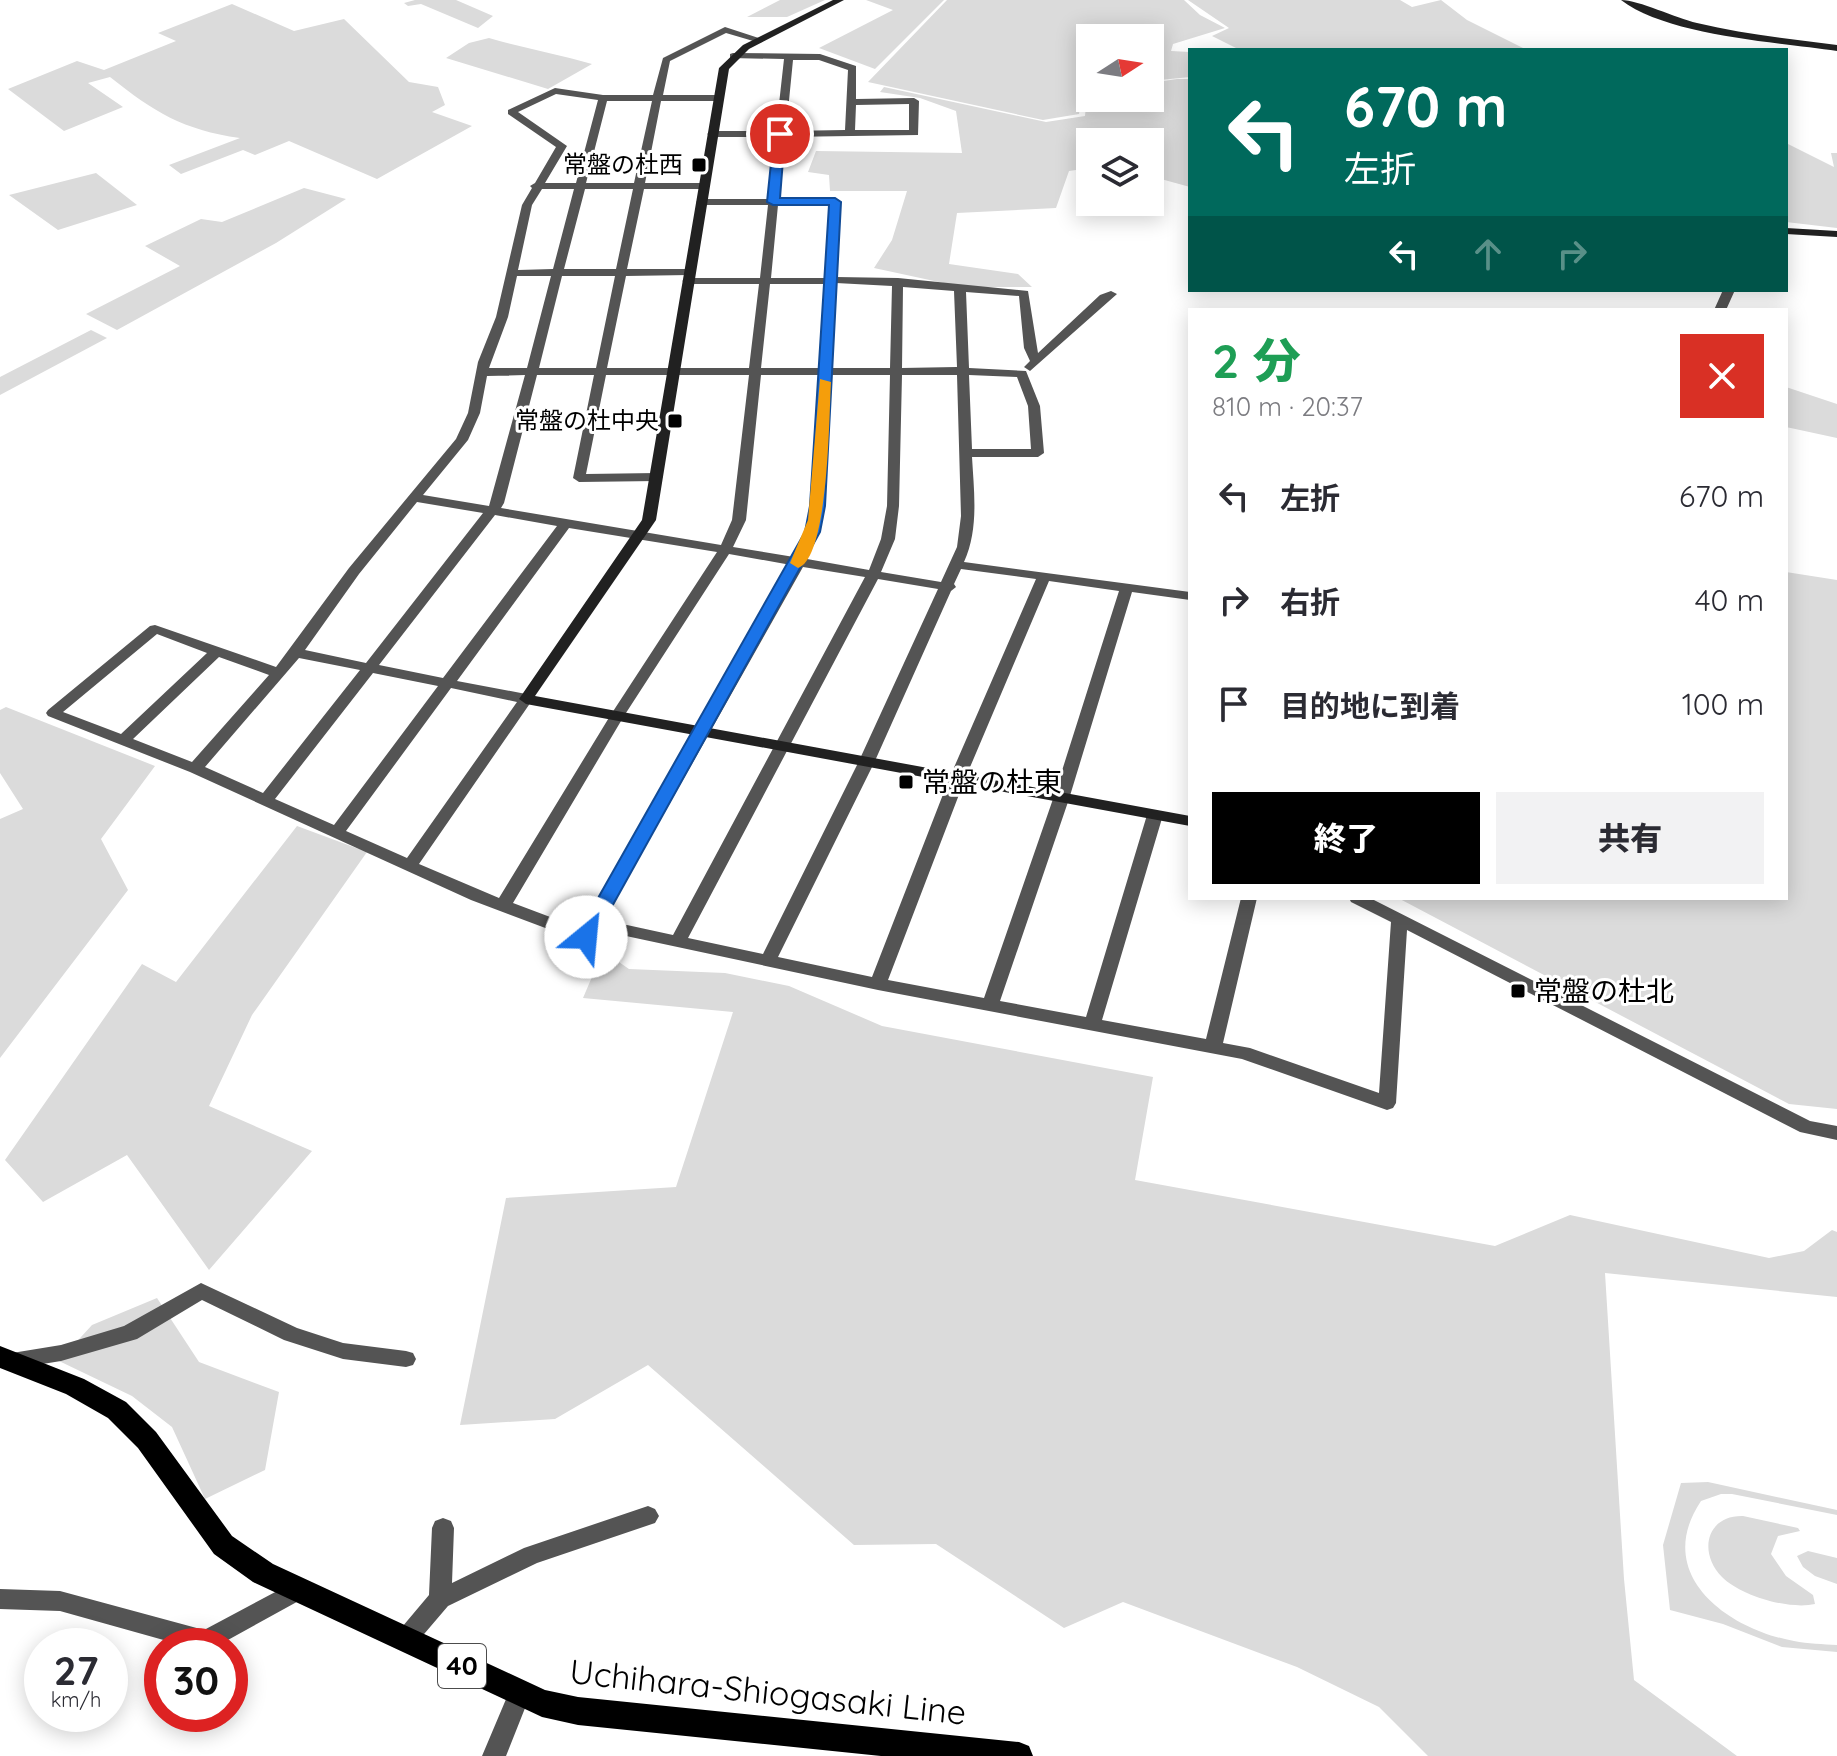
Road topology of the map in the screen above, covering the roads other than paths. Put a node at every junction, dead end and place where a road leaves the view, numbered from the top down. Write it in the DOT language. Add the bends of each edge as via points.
graph roads {
  1 [pos="840,0"];
  2 [pos="1625,0"];
  3 [pos="760,40"];
  4 [pos="1837,48"];
  5 [pos="733,56"];
  6 [pos="789,57"];
  7 [pos="603,98"];
  8 [pos="657,98"];
  9 [pos="717,98"];
  10 [pos="852,102"];
  11 [pos="850,133"];
  12 [pos="712,134"];
  13 [pos="780,134"];
  14 [pos="535,186"];
  15 [pos="580,186"];
  16 [pos="639,186"];
  17 [pos="703,186"];
  18 [pos="701,202"];
  19 [pos="773,202"];
  20 [pos="1788,231"];
  21 [pos="1837,234"];
  22 [pos="513,273"];
  23 [pos="557,273"];
  24 [pos="621,273"];
  25 [pos="688,277"];
  26 [pos="831,280"];
  27 [pos="765,281"];
  28 [pos="898,281"];
  29 [pos="960,291"];
  30 [pos="1111,294"];
  31 [pos="1036,361"];
  32 [pos="674,371"];
  33 [pos="755,371"];
  34 [pos="825,371"];
  35 [pos="894,371"];
  36 [pos="963,371"];
  37 [pos="482,372"];
  38 [pos="531,372"];
  39 [pos="600,372"];
  40 [pos="1022,374"];
  41 [pos="966,453"];
  42 [pos="657,477"];
  43 [pos="415,498"];
  44 [pos="492,511"];
  45 [pos="566,523"];
  46 [pos="639,536"];
  47 [pos="725,550"];
  48 [pos="799,562"];
  49 [pos="959,565"];
  50 [pos="873,575"];
  51 [pos="1045,575"];
  52 [pos="949,587"];
  53 [pos="1127,587"];
  54 [pos="1188,596"];
  55 [pos="217,651"];
  56 [pos="296,653"];
  57 [pos="371,669"];
  58 [pos="278,673"];
  59 [pos="443,684"];
  60 [pos="526,699"];
  61 [pos="617,716"];
  62 [pos="702,732"];
  63 [pos="123,741"];
  64 [pos="781,747"];
  65 [pos="866,763"];
  66 [pos="195,769"];
  67 [pos="957,779"];
  68 [pos="1061,799"];
  69 [pos="265,801"];
  70 [pos="1155,815"];
  71 [pos="1188,821"];
  72 [pos="336,833"];
  73 [pos="410,865"];
  74 [pos="1249,900"];
  75 [pos="1361,900"];
  76 [pos="503,906"];
  77 [pos="1399,920"];
  78 [pos="592,923"];
  79 [pos="678,941"];
  80 [pos="768,961"];
  81 [pos="878,984"];
  82 [pos="990,1005"];
  83 [pos="1093,1022"];
  84 [pos="1213,1047"];
  85 [pos="1837,1133"];
  86 [pos="5,1359"];
  87 [pos="406,1359"];
  88 [pos="648,1516"];
  89 [pos="443,1528"];
  90 [pos="296,1591"];
  91 [pos="0,1599"];
  92 [pos="440,1599"];
  93 [pos="405,1640"];
  94 [pos="520,1693"];
  95 [pos="494,1756"];
  96 [pos="1019,1756"];
  1 -- 3 [label="street"];
  2 -- 4 [label="street" via="1699,25"];
  3 -- 5 [label="street"];
  3 -- 8 [label="street" via="725,30 666,60"];
  5 -- 6 [label="street"];
  5 -- 9 [label="street" via="721,74"];
  6 -- 10 [label="street" via="820,57 853,68"];
  6 -- 13 [label="street"];
  7 -- 8 [label="street"];
  7 -- 14 [label="street" via="555,91 511,112 562,146"];
  7 -- 15 [label="street"];
  8 -- 9 [label="street"];
  8 -- 16 [label="street"];
  9 -- 12 [label="street"];
  10 -- 11 [label="street"];
  10 -- 11 [label="street" via="914,101 914,133"];
  11 -- 13 [label="street"];
  12 -- 13 [label="street"];
  12 -- 17 [label="street"];
  13 -- 19 [label="street"];
  14 -- 15 [label="street"];
  14 -- 22 [label="street" via="516,244"];
  15 -- 16 [label="street"];
  15 -- 23 [label="street"];
  16 -- 17 [label="street"];
  16 -- 24 [label="street"];
  17 -- 18 [label="street"];
  18 -- 19 [label="street"];
  18 -- 25 [label="street"];
  19 -- 26 [label="street" via="835,202"];
  19 -- 27 [label="street"];
  20 -- 21 [label="street"];
  22 -- 23 [label="street"];
  22 -- 37 [label="street"];
  23 -- 24 [label="street"];
  23 -- 38 [label="street"];
  24 -- 25 [label="street"];
  24 -- 39 [label="street"];
  25 -- 27 [label="street"];
  25 -- 32 [label="street"];
  26 -- 27 [label="street"];
  26 -- 28 [label="street"];
  26 -- 34 [label="street"];
  27 -- 33 [label="street"];
  28 -- 29 [label="street"];
  28 -- 35 [label="street"];
  29 -- 31 [label="street" via="1024,293"];
  29 -- 36 [label="street"];
  30 -- 31 [label="street"];
  31 -- 40 [label="street"];
  32 -- 33 [label="street"];
  32 -- 39 [label="street"];
  32 -- 42 [label="street"];
  33 -- 34 [label="street"];
  33 -- 47 [label="street" via="742,508"];
  34 -- 35 [label="street"];
  34 -- 48 [label="street" via="816,520"];
  35 -- 36 [label="street"];
  35 -- 50 [label="street" via="893,506 888,539"];
  36 -- 40 [label="street"];
  36 -- 41 [label="street"];
  37 -- 38 [label="street"];
  37 -- 43 [label="street" via="462,440"];
  38 -- 39 [label="street"];
  38 -- 44 [label="street"];
  39 -- 42 [label="street" via="579,478"];
  40 -- 41 [label="street" via="1034,406 1038,453"];
  41 -- 49 [label="street" via="968,516"];
  42 -- 46 [label="street" via="649,520"];
  43 -- 44 [label="street"];
  43 -- 56 [label="street"];
  44 -- 45 [label="street"];
  44 -- 57 [label="street"];
  45 -- 46 [label="street"];
  45 -- 59 [label="street"];
  46 -- 47 [label="street"];
  46 -- 60 [label="street"];
  47 -- 48 [label="street"];
  47 -- 61 [label="street"];
  48 -- 50 [label="street"];
  48 -- 62 [label="street"];
  49 -- 51 [label="street"];
  49 -- 52 [label="street"];
  50 -- 52 [label="street"];
  50 -- 64 [label="street"];
  51 -- 53 [label="street"];
  51 -- 67 [label="street"];
  52 -- 65 [label="street"];
  53 -- 54 [label="street"];
  53 -- 68 [label="street"];
  55 -- 58 [label="street"];
  55 -- 63 [label="street"];
  55 -- 63 [label="street" via="155,629 53,713"];
  56 -- 57 [label="street"];
  56 -- 58 [label="street"];
  57 -- 59 [label="street"];
  57 -- 69 [label="street"];
  58 -- 66 [label="street"];
  59 -- 60 [label="street"];
  59 -- 72 [label="street"];
  60 -- 61 [label="street"];
  60 -- 73 [label="street"];
  61 -- 62 [label="street"];
  61 -- 76 [label="street"];
  62 -- 64 [label="street"];
  62 -- 78 [label="street"];
  63 -- 66 [label="street"];
  64 -- 65 [label="street"];
  64 -- 79 [label="street"];
  65 -- 67 [label="street"];
  65 -- 80 [label="street"];
  66 -- 69 [label="street"];
  67 -- 68 [label="street"];
  67 -- 81 [label="street"];
  68 -- 70 [label="street"];
  68 -- 82 [label="street"];
  69 -- 72 [label="street"];
  70 -- 71 [label="street"];
  70 -- 83 [label="street"];
  72 -- 73 [label="street"];
  73 -- 76 [label="street"];
  74 -- 84 [label="street"];
  75 -- 77 [label="street"];
  76 -- 78 [label="street" via="586,937"];
  77 -- 84 [label="street" via="1387,1103"];
  77 -- 85 [label="street" via="1806,1127"];
  78 -- 79 [label="street"];
  79 -- 80 [label="street"];
  80 -- 81 [label="street"];
  81 -- 82 [label="street"];
  82 -- 83 [label="street"];
  83 -- 84 [label="street"];
  86 -- 87 [label="street" via="61,1353 130,1333 201,1291 291,1334 343,1351"];
  86 -- 90 [label="main road, Uchihara-Shiogasaki Line / 40" via="117,1410 144,1436 225,1547"];
  88 -- 92 [label="street" via="532,1555"];
  89 -- 92 [label="street"];
  90 -- 91 [label="street" via="205,1641 60,1601"];
  90 -- 93 [label="main road, Uchihara-Shiogasaki Line / 40"];
  92 -- 93 [label="street"];
  93 -- 94 [label="main road, Uchihara-Shiogasaki Line / 40"];
  94 -- 95 [label="street"];
  94 -- 96 [label="main road, Uchihara-Shiogasaki Line / 40" via="578,1711"];
}
